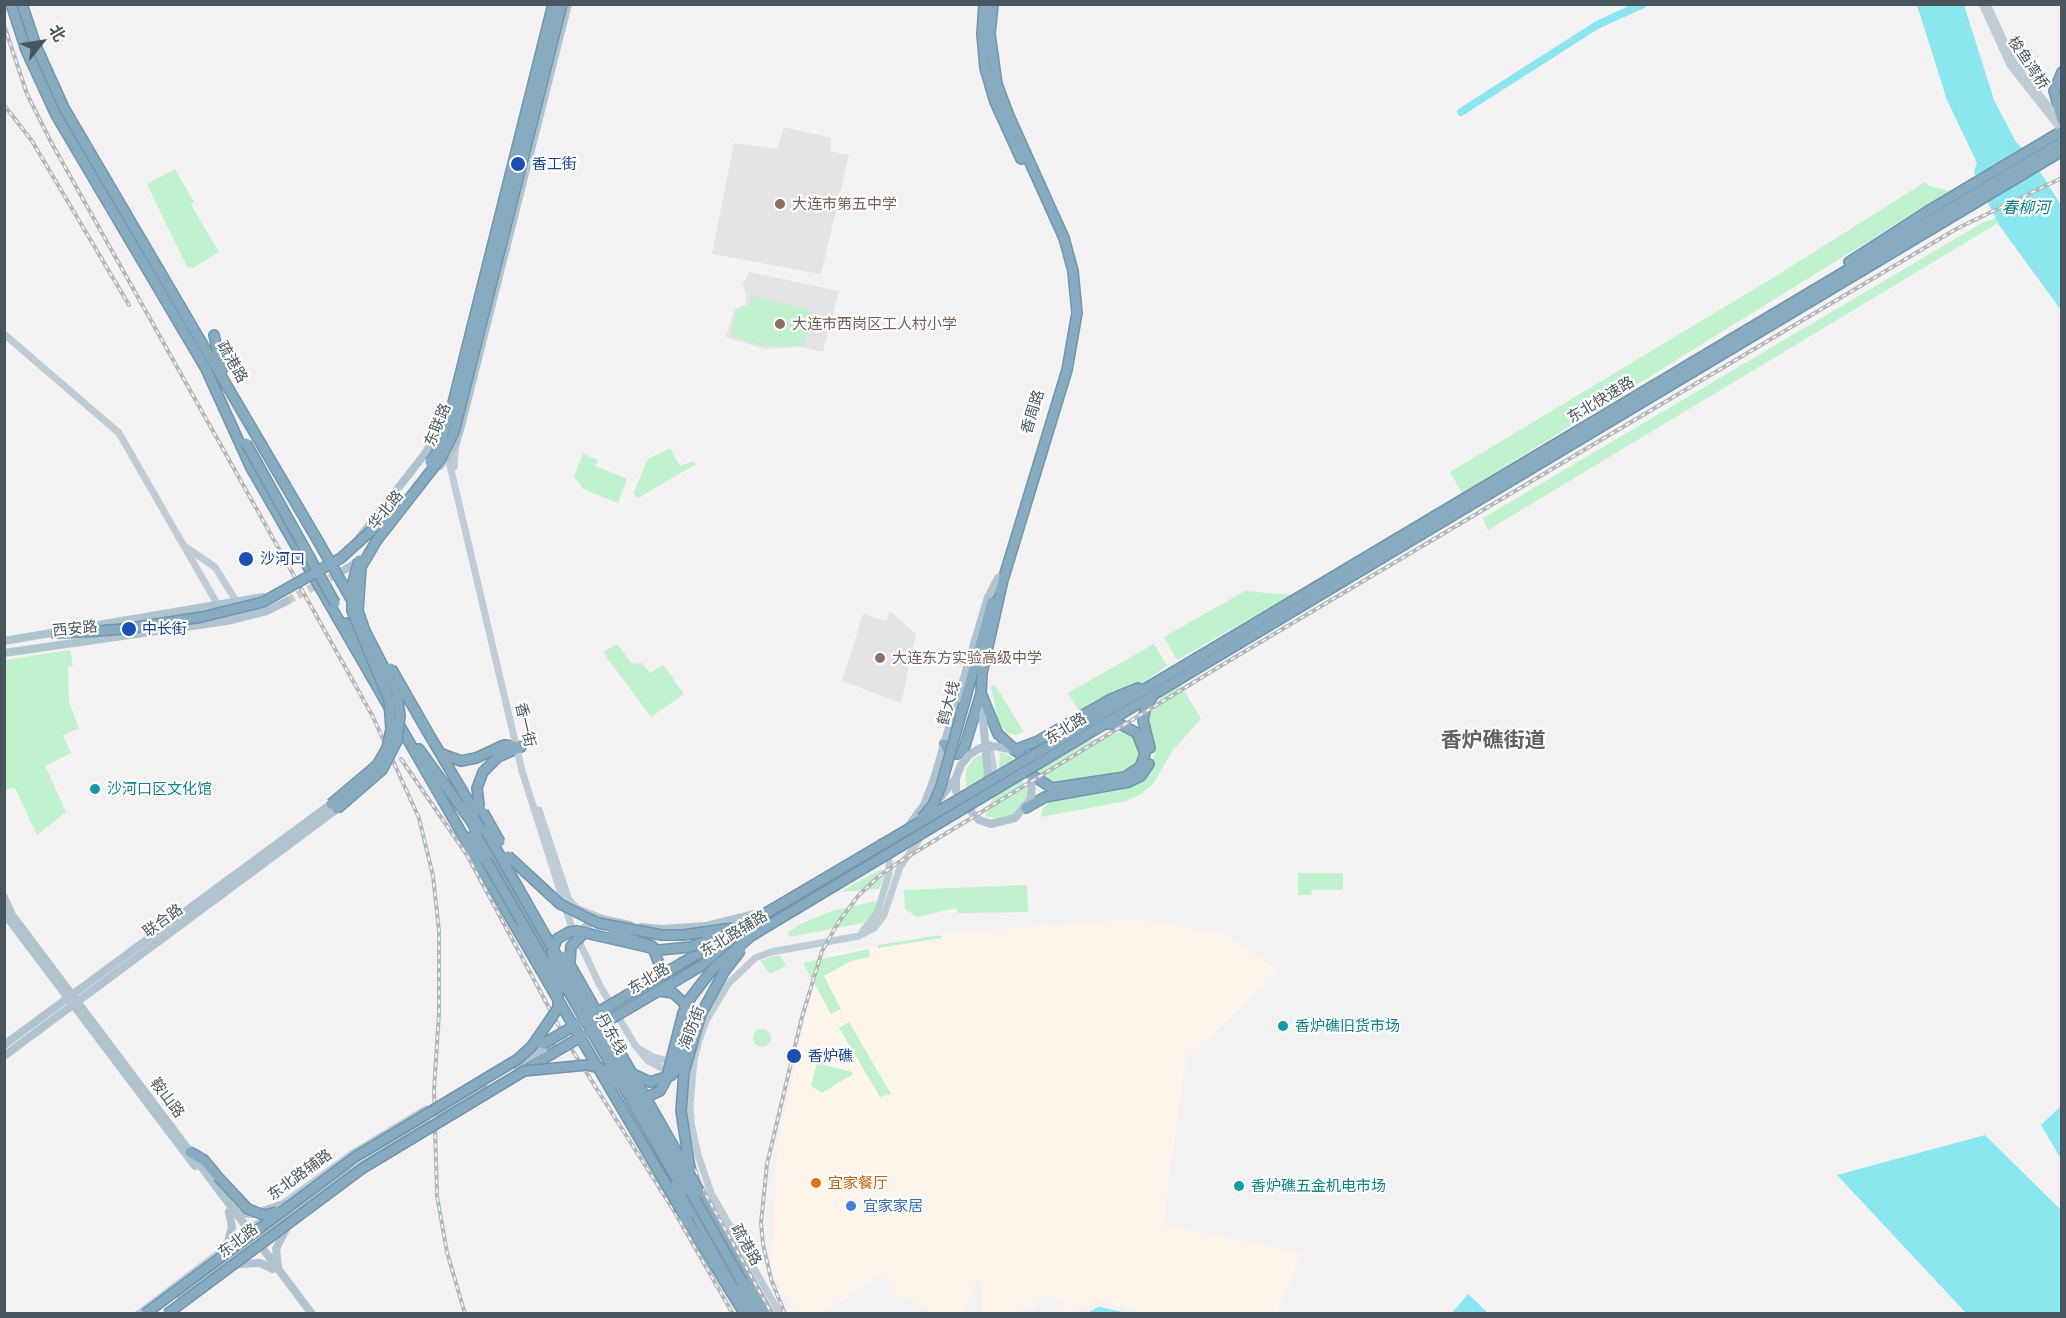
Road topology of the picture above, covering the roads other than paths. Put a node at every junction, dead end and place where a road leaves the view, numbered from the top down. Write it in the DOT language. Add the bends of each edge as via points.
graph roads {
  1 [pos="11,4"];
  2 [pos="22,4"];
  3 [pos="551,4"];
  4 [pos="562,4"];
  5 [pos="568,4"];
  6 [pos="984,4"];
  7 [pos="993,4"];
  8 [pos="1982,4"];
  9 [pos="1987,4"];
  10 [pos="2061,72"];
  11 [pos="2061,121"];
  12 [pos="2061,131"];
  13 [pos="2061,142"];
  14 [pos="2061,151"];
  15 [pos="2042,153"];
  16 [pos="1980,190"];
  17 [pos="4,334"];
  18 [pos="214,335"];
  19 [pos="206,369"];
  20 [pos="224,378"];
  21 [pos="442,425"];
  22 [pos="456,443"];
  23 [pos="447,456"];
  24 [pos="1460,506"];
  25 [pos="384,519"];
  26 [pos="184,546"];
  27 [pos="333,560"];
  28 [pos="339,573"];
  29 [pos="998,579"];
  30 [pos="282,589"];
  31 [pos="231,594"];
  32 [pos="246,601"];
  33 [pos="287,601"];
  34 [pos="236,602"];
  35 [pos="217,605"];
  36 [pos="246,617"];
  37 [pos="227,621"];
  38 [pos="55,633"];
  39 [pos="4,641"];
  40 [pos="4,653"];
  41 [pos="384,686"];
  42 [pos="1157,686"];
  43 [pos="981,693"];
  44 [pos="388,706"];
  45 [pos="1102,725"];
  46 [pos="986,736"];
  47 [pos="1073,737"];
  48 [pos="945,744"];
  49 [pos="989,746"];
  50 [pos="518,747"];
  51 [pos="438,750"];
  52 [pos="1014,750"];
  53 [pos="953,754"];
  54 [pos="961,765"];
  55 [pos="1032,775"];
  56 [pos="956,778"];
  57 [pos="432,780"];
  58 [pos="946,780"];
  59 [pos="933,782"];
  60 [pos="924,805"];
  61 [pos="334,807"];
  62 [pos="481,808"];
  63 [pos="967,808"];
  64 [pos="1026,808"];
  65 [pos="911,826"];
  66 [pos="919,840"];
  67 [pos="880,842"];
  68 [pos="888,855"];
  69 [pos="508,856"];
  70 [pos="812,896"];
  71 [pos="4,897"];
  72 [pos="806,907"];
  73 [pos="4,913"];
  74 [pos="754,916"];
  75 [pos="601,918"];
  76 [pos="744,926"];
  77 [pos="753,933"];
  78 [pos="858,936"];
  79 [pos="579,945"];
  80 [pos="571,967"];
  81 [pos="555,968"];
  82 [pos="648,981"];
  83 [pos="658,991"];
  84 [pos="72,1000"];
  85 [pos="614,1010"];
  86 [pos="4,1045"];
  87 [pos="635,1045"];
  88 [pos="545,1047"];
  89 [pos="567,1050"];
  90 [pos="4,1056"];
  91 [pos="521,1058"];
  92 [pos="694,1060"];
  93 [pos="524,1071"];
  94 [pos="630,1071"];
  95 [pos="492,1075"];
  96 [pos="691,1086"];
  97 [pos="625,1089"];
  98 [pos="426,1117"];
  99 [pos="440,1126"];
  100 [pos="389,1130"];
  101 [pos="405,1130"];
  102 [pos="425,1134"];
  103 [pos="396,1142"];
  104 [pos="411,1143"];
  105 [pos="190,1152"];
  106 [pos="392,1154"];
  107 [pos="699,1191"];
  108 [pos="229,1208"];
  109 [pos="287,1209"];
  110 [pos="687,1214"];
  111 [pos="281,1224"];
  112 [pos="235,1240"];
  113 [pos="254,1240"];
  114 [pos="229,1250"];
  115 [pos="226,1261"];
  116 [pos="239,1264"];
  117 [pos="273,1269"];
  118 [pos="281,1273"];
  119 [pos="745,1280"];
  120 [pos="150,1304"];
  121 [pos="138,1314"];
  122 [pos="146,1314"];
  123 [pos="152,1314"];
  124 [pos="160,1314"];
  125 [pos="167,1314"];
  126 [pos="173,1314"];
  127 [pos="306,1314"];
  128 [pos="312,1314"];
  129 [pos="745,1314"];
  130 [pos="750,1314"];
  131 [pos="760,1314"];
  132 [pos="768,1314"];
  133 [pos="780,1314"];
  1 -- 19 [label="highway" via="26,50 56,115"];
  2 -- 20 [label="highway, 疏港路" via="64,108"];
  3 -- 21 [label="main road"];
  3 -- 25 [label="highway, 东联路, bridge" via="446,427 436,454"];
  4 -- 61 [label="highway, 东联路, bridge" via="454,432 441,458 377,540 361,567 358,611 397,693 397,741 382,770"];
  5 -- 22 [label="main road"];
  6 -- 29 [label="highway, 香周路" via="983,51 990,86 1059,240 1070,300 1066,352"];
  7 -- 43 [label="highway, 香周路" via="990,34 997,84 1065,238 1077,313 1071,353 1003,580"];
  8 -- 12 [label="street, 梭鱼湾桥" via="2010,65"];
  9 -- 11 [label="street, 梭鱼湾桥" via="2014,63"];
  10 -- 11 [label="highway" via="2054,91"];
  12 -- 15 [label="highway"];
  13 -- 15 [label="highway, 东北快速路"];
  14 -- 15 [label="highway, 东北快速路"];
  15 -- 16 [label="highway, 东北快速路"];
  16 -- 24 [label="highway, 东北快速路"];
  16 -- 24 [label="highway, 东北快速路"];
  17 -- 26 [label="street" via="119,433"];
  18 -- 20 [label="highway"];
  19 -- 41 [label="highway, bridge"];
  19 -- 44 [label="highway" via="251,468"];
  20 -- 51 [label="highway, 疏港路, bridge"];
  21 -- 23 [label="street, 香一街"];
  21 -- 27 [label="main road" via="424,455 356,542"];
  22 -- 23 [label="main road, 华北路"];
  22 -- 50 [label="street, 香一街" via="453,464"];
  23 -- 28 [label="main road, 华北路" via="373,548"];
  23 -- 50 [label="street, 香一街"];
  24 -- 42 [label="highway, 东北快速路"];
  25 -- 38 [label="highway, bridge" via="341,558 263,602 124,629"];
  25 -- 41 [label="highway, 东联路, bridge" via="355,569 350,599 363,644"];
  26 -- 31 [label="street" via="215,567"];
  26 -- 35 [label="street"];
  29 -- 48 [label="main road, 香周路" via="988,597"];
  29 -- 65 [label="highway, 鹤大线, bridge" via="938,796 927,813"];
  30 -- 32 [label="main road, 西安路"];
  31 -- 32 [label="street"];
  31 -- 34 [label="street"];
  32 -- 34 [label="main road, 西安路"];
  33 -- 36 [label="main road, 西安路"];
  34 -- 35 [label="main road, 西安路"];
  34 -- 36 [label="street"];
  35 -- 37 [label="street"];
  35 -- 38 [label="main road, 西安路"];
  36 -- 37 [label="main road, 西安路"];
  37 -- 40 [label="main road, 西安路"];
  38 -- 39 [label="main road, 西安路"];
  41 -- 61 [label="highway, 东联路, bridge" via="392,716 387,748 377,765"];
  42 -- 45 [label="highway, 东北路"];
  42 -- 47 [label="highway, 东北路"];
  42 -- 52 [label="highway" via="1111,699 1038,741"];
  42 -- 64 [label="highway" via="1144,714 1150,759 1140,776 1122,784 1045,797"];
  43 -- 46 [label="main road, 香周路"];
  43 -- 52 [label="highway" via="992,722"];
  43 -- 53 [label="highway" via="964,749"];
  44 -- 57 [label="highway"];
  44 -- 81 [label="highway, 丹东线" via="471,821"];
  45 -- 47 [label="highway, 东北路"];
  45 -- 55 [label="highway" via="1126,726 1142,740 1144,761 1135,772 1058,788 1046,786"];
  46 -- 49 [label="main road, 东北路"];
  47 -- 65 [label="highway, 东北路, bridge"];
  47 -- 77 [label="highway, 东北路, bridge"];
  48 -- 53 [label="highway"];
  48 -- 59 [label="main road, 香周路"];
  49 -- 52 [label="main road"];
  49 -- 54 [label="main road" via="969,755"];
  49 -- 63 [label="main road, 东北路" via="986,783"];
  50 -- 51 [label="highway" via="504,745 461,761"];
  50 -- 62 [label="highway" via="498,757 483,772 477,788"];
  50 -- 75 [label="street, 香一街" via="567,894 578,908"];
  50 -- 79 [label="street, 香一街"];
  51 -- 62 [label="highway"];
  51 -- 119 [label="highway, bridge"];
  52 -- 55 [label="highway" via="1023,757"];
  53 -- 54 [label="main road"];
  54 -- 56 [label="main road, 东北路"];
  55 -- 64 [label="main road" via="1034,788"];
  56 -- 58 [label="main road"];
  56 -- 63 [label="main road" via="956,791"];
  56 -- 65 [label="main road, 东北路" via="939,801"];
  57 -- 91 [label="highway, bridge" via="486,860 560,993 555,1015"];
  57 -- 110 [label="highway, bridge"];
  58 -- 59 [label="main road"];
  58 -- 60 [label="main road"];
  59 -- 60 [label="main road, 香周路"];
  60 -- 65 [label="main road, 香周路"];
  61 -- 84 [label="main road, 联合路"];
  62 -- 69 [label="highway, bridge"];
  63 -- 64 [label="main road" via="979,820 991,824 1015,818"];
  63 -- 66 [label="street, 东北路辅路"];
  63 -- 68 [label="main road, 东北路"];
  65 -- 67 [label="main road, 东北路"];
  65 -- 76 [label="highway, 东北路, bridge"];
  66 -- 68 [label="street, 东北路辅路"];
  66 -- 78 [label="street" via="900,867 881,920"];
  67 -- 68 [label="street"];
  67 -- 74 [label="main road, 东北路"];
  68 -- 70 [label="main road, 东北路"];
  68 -- 72 [label="street, 东北路辅路"];
  68 -- 78 [label="street" via="889,874 880,906"];
  69 -- 76 [label="highway, bridge" via="560,904 598,923 662,935"];
  69 -- 80 [label="highway, bridge"];
  70 -- 72 [label="main road"];
  70 -- 77 [label="main road, 东北路"];
  71 -- 84 [label="main road, 鞍山路" via="12,915"];
  72 -- 85 [label="street, 东北路辅路"];
  73 -- 84 [label="main road, 鞍山路"];
  74 -- 75 [label="main road" via="706,926 662,929"];
  74 -- 77 [label="main road" via="758,922"];
  74 -- 82 [label="main road, 东北路"];
  75 -- 79 [label="main road" via="584,928"];
  76 -- 81 [label="highway, bridge" via="690,947 660,950 569,932 554,945"];
  76 -- 82 [label="highway, 东北路, bridge"];
  77 -- 83 [label="highway, 东北路, bridge"];
  77 -- 85 [label="main road, 东北路"];
  77 -- 97 [label="highway, bridge" via="712,970 691,997 660,1091 642,1099"];
  77 -- 107 [label="highway, bridge" via="711,993 684,1072 682,1131"];
  78 -- 92 [label="street, 海防街" via="771,952 748,963 717,1000"];
  79 -- 85 [label="street, 香一街"];
  80 -- 82 [label="highway, bridge" via="569,952 574,941 584,932 597,929 652,946 660,966"];
  80 -- 94 [label="highway, bridge"];
  81 -- 97 [label="highway, 丹东线, bridge"];
  82 -- 85 [label="main road"];
  82 -- 91 [label="highway, 东北路, bridge"];
  83 -- 93 [label="highway, 东北路, bridge"];
  83 -- 94 [label="highway, bridge" via="678,996 690,1015 691,1026 678,1067 672,1075 656,1082 639,1080"];
  84 -- 86 [label="main road, 联合路"];
  84 -- 90 [label="main road, 联合路"];
  84 -- 105 [label="main road, 鞍山路"];
  84 -- 108 [label="main road, 鞍山路"];
  85 -- 87 [label="street, 香一街"];
  85 -- 88 [label="main road, 东北路"];
  85 -- 88 [label="street, 东北路辅路"];
  85 -- 89 [label="street, 东北路辅路"];
  87 -- 92 [label="street" via="653,1057 682,1065"];
  87 -- 96 [label="street" via="648,1061 681,1076"];
  88 -- 89 [label="main road"];
  88 -- 91 [label="main road"];
  88 -- 95 [label="main road, 东北路" via="440,1109"];
  89 -- 99 [label="street, 东北路辅路"];
  91 -- 95 [label="main road"];
  91 -- 95 [label="main road"];
  91 -- 109 [label="highway, 东北路, bridge" via="382,1139"];
  92 -- 96 [label="street, 海防街"];
  93 -- 110 [label="highway, bridge" via="580,1065 595,1066 610,1075"];
  93 -- 125 [label="highway, 东北路, bridge" via="363,1168"];
  94 -- 107 [label="highway, bridge"];
  96 -- 133 [label="street, 海防街" via="691,1122 707,1184"];
  97 -- 130 [label="highway, 丹东线, bridge"];
  98 -- 100 [label="street, 东北路辅路"];
  98 -- 101 [label="main road, 东北路"];
  98 -- 103 [label="main road, 东北路"];
  100 -- 101 [label="main road"];
  100 -- 109 [label="street, 东北路辅路"];
  101 -- 111 [label="main road, 东北路" via="357,1160"];
  102 -- 104 [label="street"];
  103 -- 104 [label="main road"];
  103 -- 106 [label="main road"];
  103 -- 109 [label="main road, 东北路"];
  104 -- 106 [label="street"];
  105 -- 108 [label="main road, 鞍山路"];
  105 -- 109 [label="highway, bridge" via="204,1160 248,1209 264,1215"];
  106 -- 111 [label="street"];
  107 -- 119 [label="highway, 疏港路"];
  108 -- 109 [label="main road" via="247,1214"];
  108 -- 113 [label="main road, 鞍山路"];
  108 -- 114 [label="main road"];
  109 -- 111 [label="main road"];
  109 -- 113 [label="street, 东北路辅路"];
  109 -- 122 [label="highway, 东北路, bridge"];
  110 -- 129 [label="highway"];
  111 -- 113 [label="main road, 东北路"];
  111 -- 118 [label="main road" via="276,1250"];
  112 -- 113 [label="street, 东北路辅路"];
  112 -- 114 [label="main road"];
  113 -- 114 [label="main road, 东北路"];
  113 -- 115 [label="main road, 东北路"];
  113 -- 116 [label="street, 东北路辅路"];
  113 -- 117 [label="main road, 鞍山路"];
  113 -- 118 [label="main road, 鞍山路"];
  114 -- 115 [label="main road, 东北路"];
  114 -- 120 [label="street"];
  115 -- 123 [label="main road, 东北路"];
  115 -- 124 [label="main road, 东北路"];
  116 -- 117 [label="main road" via="253,1262"];
  116 -- 126 [label="street, 东北路辅路"];
  117 -- 127 [label="main road, 鞍山路"];
  118 -- 128 [label="main road, 鞍山路"];
  119 -- 131 [label="highway, 疏港路"];
  119 -- 132 [label="highway, 疏港路"];
  120 -- 121 [label="street"];
  120 -- 122 [label="main road"];
}
